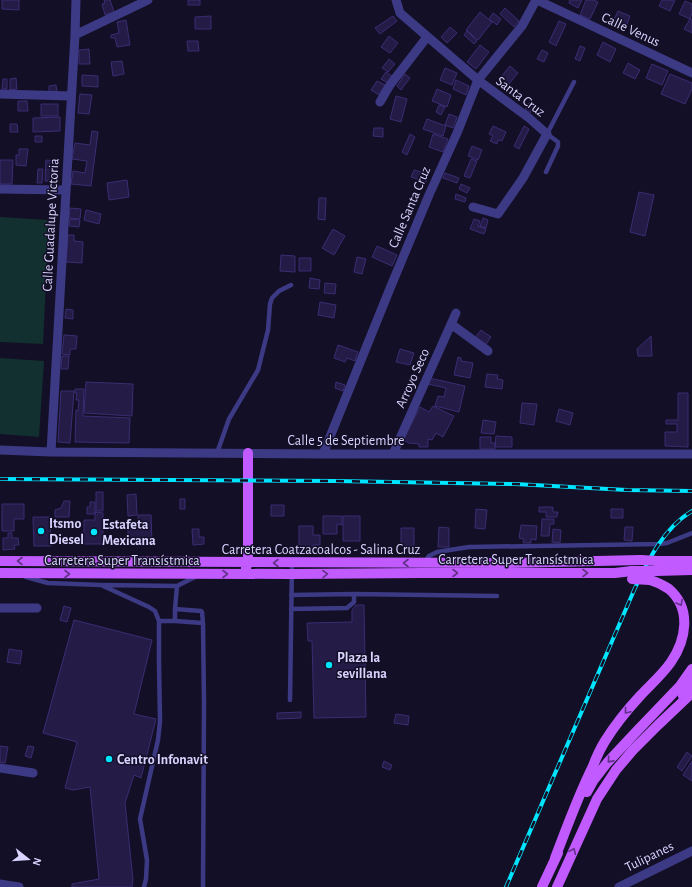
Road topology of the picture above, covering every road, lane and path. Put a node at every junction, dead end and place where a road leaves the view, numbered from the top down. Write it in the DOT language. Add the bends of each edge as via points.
graph roads {
  1 [pos="76,0"];
  2 [pos="148,0"];
  3 [pos="396,0"];
  4 [pos="536,0"];
  5 [pos="75,35"];
  6 [pos="428,37"];
  7 [pos="692,73"];
  8 [pos="478,80"];
  9 [pos="574,82"];
  10 [pos="0,94"];
  11 [pos="71,96"];
  12 [pos="380,102"];
  13 [pos="547,134"];
  14 [pos="546,172"];
  15 [pos="0,189"];
  16 [pos="66,190"];
  17 [pos="472,207"];
  18 [pos="290,285"];
  19 [pos="456,312"];
  20 [pos="451,324"];
  21 [pos="488,351"];
  22 [pos="0,450"];
  23 [pos="51,452"];
  24 [pos="217,453"];
  25 [pos="248,453"];
  26 [pos="323,454"];
  27 [pos="393,454"];
  28 [pos="692,454"];
  29 [pos="692,533"];
  30 [pos="0,561"];
  31 [pos="692,561"];
  32 [pos="248,562"];
  33 [pos="292,563"];
  34 [pos="424,568"];
  35 [pos="692,570"];
  36 [pos="0,574"];
  37 [pos="15,574"];
  38 [pos="202,574"];
  39 [pos="244,574"];
  40 [pos="291,574"];
  41 [pos="653,575"];
  42 [pos="100,585"];
  43 [pos="177,586"];
  44 [pos="354,594"];
  45 [pos="291,595"];
  46 [pos="496,596"];
  47 [pos="0,608"];
  48 [pos="37,608"];
  49 [pos="175,609"];
  50 [pos="291,609"];
  51 [pos="159,621"];
  52 [pos="175,621"];
  53 [pos="203,623"];
  54 [pos="692,669"];
  55 [pos="692,683"];
  56 [pos="692,693"];
  57 [pos="290,700"];
  58 [pos="674,710"];
  59 [pos="0,768"];
  60 [pos="33,773"];
  61 [pos="692,851"];
  62 [pos="555,858"];
  63 [pos="0,884"];
  64 [pos="19,887"];
  65 [pos="144,887"];
  66 [pos="203,887"];
  67 [pos="542,887"];
  68 [pos="557,887"];
  69 [pos="619,887"];
  1 -- 5 [label="street, Calle Guadalupe Victoria"];
  2 -- 5 [label="street"];
  3 -- 6 [label="street" via="400,14"];
  4 -- 7 [label="street, Calle Venus"];
  4 -- 8 [label="street, Calle Santa Cruz" via="522,26"];
  5 -- 11 [label="street, Calle Guadalupe Victoria"];
  6 -- 8 [label="street"];
  6 -- 12 [label="street"];
  8 -- 13 [label="street, Santa Cruz"];
  8 -- 26 [label="street, Calle Santa Cruz" via="402,258"];
  9 -- 13 [label="lane"];
  10 -- 11 [label="street"];
  11 -- 16 [label="street, Calle Guadalupe Victoria"];
  13 -- 14 [label="lane" via="559,144"];
  13 -- 17 [label="street" via="523,178 498,214"];
  15 -- 16 [label="street"];
  16 -- 23 [label="street, Calle Guadalupe Victoria"];
  18 -- 24 [label="lane" via="272,298 268,330 258,370 229,419"];
  19 -- 20 [label="street, Arroyo Seco"];
  20 -- 21 [label="street"];
  20 -- 27 [label="street, Arroyo Seco"];
  22 -- 23 [label="street, Calle 5 de Septiembre"];
  23 -- 24 [label="street, Calle 5 de Septiembre"];
  24 -- 25 [label="street, Calle 5 de Septiembre"];
  25 -- 26 [label="street, Calle 5 de Septiembre"];
  25 -- 32 [label="main road"];
  26 -- 27 [label="street, Calle 5 de Septiembre"];
  27 -- 28 [label="street, Calle 5 de Septiembre"];
  29 -- 34 [label="lane" via="667,544 469,548 436,552 429,556"];
  32 -- 30 [label="main road, Carretera Coatzacoalcos - Salina Cruz, one-way"];
  31 -- 34 [label="main road, Carretera Coatzacoalcos - Salina Cruz, bridge" via="511,563"];
  33 -- 32 [label="main road, Carretera Coatzacoalcos - Salina Cruz, one-way"];
  32 -- 39 [label="main road"];
  34 -- 33 [label="main road, Carretera Coatzacoalcos - Salina Cruz, one-way"];
  33 -- 40 [label="lane"];
  40 -- 34 [label="main road, Carretera Super Transístmica, one-way"];
  34 -- 41 [label="main road, Carretera Super Transístmica, one-way, bridge"];
  35 -- 41 [label="main road, Carretera Super Transístmica"];
  36 -- 37 [label="main road, Carretera Super Transístmica"];
  37 -- 38 [label="main road, Carretera Super Transístmica, one-way"];
  37 -- 42 [label="lane" via="48,583"];
  38 -- 39 [label="main road, Carretera Super Transístmica, one-way"];
  38 -- 43 [label="lane"];
  39 -- 40 [label="main road, Carretera Super Transístmica"];
  40 -- 45 [label="lane"];
  41 -- 62 [label="main road, one-way" via="670,590 683,608 686,627 683,638 670,663 604,742 581,791"];
  42 -- 43 [label="lane"];
  42 -- 51 [label="lane" via="148,606 155,611"];
  43 -- 49 [label="lane"];
  44 -- 45 [label="lane"];
  44 -- 46 [label="lane"];
  44 -- 50 [label="lane" via="354,602 347,608"];
  45 -- 50 [label="lane"];
  47 -- 48 [label="street"];
  49 -- 52 [label="lane"];
  49 -- 53 [label="lane" via="201,611"];
  50 -- 57 [label="lane"];
  51 -- 52 [label="lane"];
  51 -- 65 [label="lane" via="160,721 140,819 147,860"];
  52 -- 53 [label="lane"];
  53 -- 66 [label="lane"];
  54 -- 62 [label="main road, one-way" via="680,686 593,781"];
  55 -- 58 [label="main road"];
  56 -- 58 [label="main road"];
  68 -- 58 [label="main road, one-way" via="597,799 616,770"];
  59 -- 60 [label="street"];
  61 -- 69 [label="street, Tulipanes"];
  62 -- 67 [label="main road"];
  63 -- 64 [label="street"];
}
